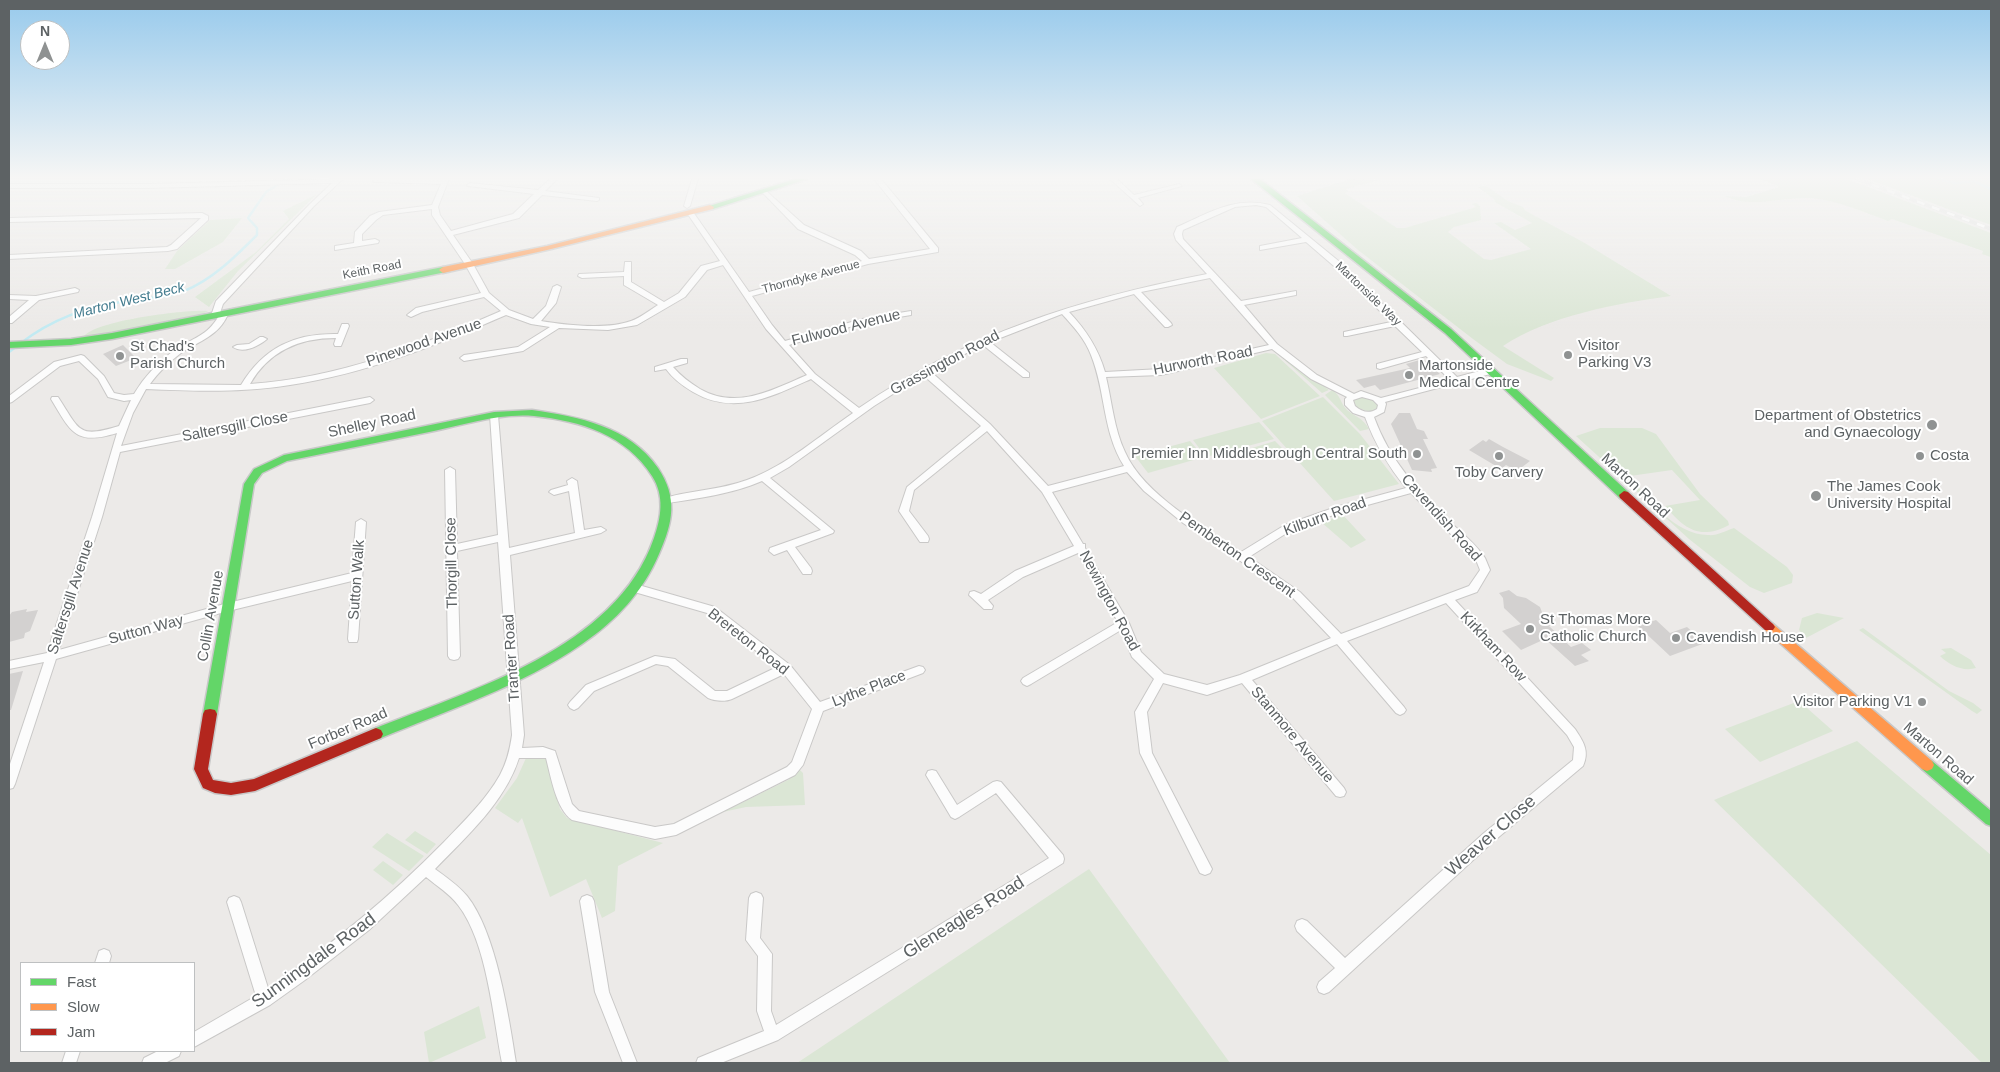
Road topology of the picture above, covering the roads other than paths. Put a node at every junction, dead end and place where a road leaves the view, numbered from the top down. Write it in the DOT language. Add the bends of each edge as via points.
graph roads {
  1 [pos="193,229"];
  2 [pos="289,229"];
  3 [pos="363,229"];
  4 [pos="446,229"];
  5 [pos="468,229"];
  6 [pos="609,229"];
  7 [pos="703,229"];
  8 [pos="805,229"];
  9 [pos="918,229"];
  10 [pos="1180,229"];
  11 [pos="1297,229"];
  12 [pos="1319,229"];
  13 [pos="449,234"];
  14 [pos="1308,239"];
  15 [pos="375,241"];
  16 [pos="358,244"];
  17 [pos="338,248"];
  18 [pos="1263,248"];
  19 [pos="9,257"];
  20 [pos="725,262"];
  21 [pos="867,262"];
  22 [pos="469,264"];
  23 [pos="628,264"];
  24 [pos="627,274"];
  25 [pos="1212,275"];
  26 [pos="582,276"];
  27 [pos="557,287"];
  28 [pos="74,290"];
  29 [pos="1135,291"];
  30 [pos="1293,293"];
  31 [pos="486,294"];
  32 [pos="748,295"];
  33 [pos="9,297"];
  34 [pos="36,298"];
  35 [pos="1239,304"];
  36 [pos="665,306"];
  37 [pos="1063,311"];
  38 [pos="506,312"];
  39 [pos="908,313"];
  40 [pos="220,315"];
  41 [pos="411,315"];
  42 [pos="9,321"];
  43 [pos="534,322"];
  44 [pos="1397,323"];
  45 [pos="1168,325"];
  46 [pos="346,326"];
  47 [pos="557,326"];
  48 [pos="1347,334"];
  49 [pos="264,339"];
  50 [pos="984,341"];
  51 [pos="783,344"];
  52 [pos="11,345"];
  53 [pos="251,346"];
  54 [pos="1274,346"];
  55 [pos="237,347"];
  56 [pos="274,353"];
  57 [pos="1427,353"];
  58 [pos="464,358"];
  59 [pos="684,361"];
  60 [pos="668,366"];
  61 [pos="1380,366"];
  62 [pos="658,369"];
  63 [pos="924,371"];
  64 [pos="1491,371"];
  65 [pos="1026,375"];
  66 [pos="1101,375"];
  67 [pos="812,376"];
  68 [pos="1455,380"];
  69 [pos="143,386"];
  70 [pos="244,387"];
  71 [pos="1352,396"];
  72 [pos="136,397"];
  73 [pos="55,399"];
  74 [pos="9,400"];
  75 [pos="370,400"];
  76 [pos="1380,401"];
  77 [pos="859,413"];
  78 [pos="494,415"];
  79 [pos="1369,415"];
  80 [pos="987,426"];
  81 [pos="122,428"];
  82 [pos="115,450"];
  83 [pos="1129,468"];
  84 [pos="450,470"];
  85 [pos="258,471"];
  86 [pos="763,478"];
  87 [pos="1413,489"];
  88 [pos="1046,490"];
  89 [pos="554,492"];
  90 [pos="668,500"];
  91 [pos="360,522"];
  92 [pos="602,530"];
  93 [pos="580,535"];
  94 [pos="503,537"];
  95 [pos="924,539"];
  96 [pos="789,546"];
  97 [pos="1081,547"];
  98 [pos="452,549"];
  99 [pos="774,552"];
  100 [pos="504,553"];
  101 [pos="1242,556"];
  102 [pos="807,571"];
  103 [pos="357,576"];
  104 [pos="635,588"];
  105 [pos="1448,599"];
  106 [pos="981,600"];
  107 [pos="228,608"];
  108 [pos="1124,623"];
  109 [pos="353,639"];
  110 [pos="1339,639"];
  111 [pos="52,656"];
  112 [pos="454,656"];
  113 [pos="9,665"];
  114 [pos="786,668"];
  115 [pos="919,670"];
  116 [pos="513,676"];
  117 [pos="1160,678"];
  118 [pos="1244,678"];
  119 [pos="1028,681"];
  120 [pos="1538,696"];
  121 [pos="574,705"];
  122 [pos="818,708"];
  123 [pos="1400,710"];
  124 [pos="515,753"];
  125 [pos="201,768"];
  126 [pos="932,775"];
  127 [pos="9,784"];
  128 [pos="1340,792"];
  129 [pos="1991,820"];
  130 [pos="1205,869"];
  131 [pos="426,870"];
  132 [pos="756,898"];
  133 [pos="587,901"];
  134 [pos="234,902"];
  135 [pos="1302,926"];
  136 [pos="1345,968"];
  137 [pos="1324,987"];
  138 [pos="265,1000"];
  139 [pos="773,1035"];
  140 [pos="195,1039"];
  141 [pos="172,1052"];
  142 [pos="149,1063"];
  143 [pos="508,1063"];
  144 [pos="630,1063"];
  145 [pos="702,1063"];
  1 -- 19 [label="street" via="168,249"];
  2 -- 40 [label="street, Saltersgill Avenue" via="219,303"];
  3 -- 16 [label="street" via="358,234"];
  4 -- 13 [label="street"];
  5 -- 13 [label="street"];
  6 -- 22 [label="street, Keith Road"];
  7 -- 20 [label="street"];
  8 -- 21 [label="street" via="858,253"];
  9 -- 21 [label="street, Thorndyke Avenue" via="935,250"];
  10 -- 25 [label="street, Martonside Way" via="1180,240"];
  11 -- 14 [label="street, Martonside Way"];
  12 -- 64 [label="street, Marton Road" via="1448,331"];
  13 -- 22 [label="street"];
  14 -- 18 [label="street"];
  14 -- 44 [label="street, Martonside Way"];
  15 -- 16 [label="street"];
  16 -- 17 [label="street"];
  20 -- 32 [label="street"];
  20 -- 36 [label="street" via="704,268 682,295"];
  21 -- 32 [label="street, Thorndyke Avenue"];
  22 -- 31 [label="street"];
  22 -- 40 [label="street, Keith Road"];
  23 -- 24 [label="street"];
  24 -- 26 [label="street"];
  24 -- 36 [label="street" via="627,283"];
  25 -- 29 [label="street, Grassington Road"];
  25 -- 35 [label="street"];
  27 -- 43 [label="street" via="556,297 548,311"];
  28 -- 34 [label="street"];
  29 -- 37 [label="street, Grassington Road"];
  29 -- 45 [label="street"];
  30 -- 35 [label="street"];
  31 -- 38 [label="street"];
  31 -- 41 [label="street" via="416,307"];
  32 -- 51 [label="street"];
  33 -- 34 [label="street"];
  34 -- 42 [label="street"];
  35 -- 54 [label="street"];
  36 -- 47 [label="street" via="634,323 608,328"];
  37 -- 50 [label="street, Grassington Road"];
  37 -- 66 [label="street, Pemberton Crescent" via="1088,341"];
  38 -- 43 [label="street"];
  38 -- 70 [label="street, Pinewood Avenue" via="393,356 340,367 310,379"];
  39 -- 51 [label="street, Fulwood Avenue"];
  40 -- 52 [label="street, Keith Road" via="71,342"];
  40 -- 69 [label="street, Saltersgill Avenue" via="222,321 213,331 178,352"];
  43 -- 47 [label="street"];
  44 -- 48 [label="street"];
  44 -- 57 [label="street, Martonside Way"];
  46 -- 56 [label="street" via="340,340 305,338"];
  47 -- 58 [label="street" via="520,349"];
  49 -- 53 [label="street"];
  50 -- 63 [label="street, Grassington Road"];
  50 -- 65 [label="street"];
  51 -- 67 [label="street"];
  53 -- 55 [label="street"];
  53 -- 56 [label="street"];
  54 -- 66 [label="street, Hurworth Road" via="1161,372"];
  54 -- 71 [label="street" via="1314,377"];
  56 -- 70 [label="street" via="252,372"];
  57 -- 61 [label="street"];
  57 -- 68 [label="street, Martonside Way"];
  59 -- 60 [label="street"];
  60 -- 62 [label="street"];
  60 -- 67 [label="street" via="705,397 723,402 752,400"];
  63 -- 77 [label="street, Grassington Road"];
  63 -- 80 [label="street, Newington Road"];
  64 -- 68 [label="street"];
  64 -- 129 [label="street, Marton Road" via="1712,578"];
  66 -- 83 [label="street, Pemberton Crescent" via="1107,415"];
  67 -- 77 [label="street"];
  68 -- 76 [label="street"];
  69 -- 70 [label="street, Pinewood Avenue"];
  69 -- 72 [label="street, Saltersgill Avenue"];
  71 -- 76 [label="street" via="1366,394"];
  71 -- 79 [label="street" via="1348,402 1351,408"];
  72 -- 74 [label="street" via="111,395 101,378 81,358 57,364"];
  72 -- 81 [label="street, Saltersgill Avenue"];
  73 -- 81 [label="street" via="75,432 87,436"];
  75 -- 82 [label="street, Saltersgill Close" via="354,400"];
  76 -- 79 [label="street" via="1381,410"];
  77 -- 86 [label="street, Grassington Road"];
  78 -- 85 [label="street, Shelley Road" via="284,458"];
  78 -- 90 [label="street, Shelley Road" via="532,413 556,416 583,420 607,430 629,442 642,455 661,481"];
  78 -- 94 [label="street, Tranter Road"];
  79 -- 87 [label="street, Cavendish Road" via="1378,440"];
  80 -- 88 [label="street, Newington Road"];
  80 -- 95 [label="street" via="910,489 904,511"];
  81 -- 82 [label="street, Saltersgill Avenue"];
  82 -- 111 [label="street, Saltersgill Avenue" via="105,492"];
  83 -- 88 [label="street"];
  83 -- 101 [label="street, Pemberton Crescent" via="1188,524"];
  84 -- 98 [label="street, Thorgill Close"];
  85 -- 107 [label="street, Collin Avenue" via="249,484"];
  86 -- 90 [label="street, Grassington Road"];
  86 -- 96 [label="street" via="829,530"];
  87 -- 101 [label="street, Kilburn Road" via="1339,509 1289,528"];
  87 -- 105 [label="street, Cavendish Road" via="1480,558 1485,570 1474,589"];
  88 -- 97 [label="street, Newington Road"];
  89 -- 93 [label="street" via="573,484"];
  90 -- 104 [label="street" via="653,561"];
  91 -- 103 [label="street, Sutton Walk"];
  92 -- 93 [label="street"];
  93 -- 100 [label="street"];
  94 -- 98 [label="street"];
  94 -- 100 [label="street, Tranter Road"];
  96 -- 99 [label="street"];
  96 -- 102 [label="street"];
  97 -- 106 [label="street" via="1019,574"];
  97 -- 108 [label="street, Newington Road"];
  98 -- 112 [label="street, Thorgill Close"];
  100 -- 116 [label="street, Tranter Road"];
  101 -- 110 [label="street, Pemberton Crescent" via="1294,592"];
  103 -- 107 [label="street, Sutton Way"];
  103 -- 109 [label="street, Sutton Walk"];
  104 -- 114 [label="street, Brereton Road" via="711,610"];
  104 -- 116 [label="street" via="608,618 588,634"];
  105 -- 110 [label="street"];
  105 -- 120 [label="street, Kirkham Row"];
  107 -- 111 [label="street, Sutton Way"];
  107 -- 125 [label="street, Collin Avenue"];
  108 -- 117 [label="street, Newington Road" via="1136,654"];
  108 -- 119 [label="street"];
  110 -- 118 [label="street"];
  110 -- 123 [label="street, Pemberton Crescent"];
  111 -- 113 [label="street, Sutton Way"];
  111 -- 127 [label="street, Saltersgill Avenue"];
  114 -- 121 [label="street" via="728,696 719,697 712,695 671,662 655,660 590,688"];
  114 -- 122 [label="street, Brereton Road"];
  115 -- 122 [label="street, Lythe Place"];
  116 -- 124 [label="street, Tranter Road" via="518,735"];
  116 -- 125 [label="street, Forber Road" via="255,785 240,789 215,788 207,783"];
  117 -- 118 [label="street" via="1207,690"];
  117 -- 130 [label="street" via="1140,712 1146,753"];
  118 -- 128 [label="street, Stanmore Avenue"];
  120 -- 136 [label="street, Weaver Close" via="1580,746 1579,762 1489,837"];
  122 -- 124 [label="street" via="791,772 714,812 666,832 655,833 576,816 569,811 551,755 544,752"];
  124 -- 131 [label="street, Tranter Road" via="502,783"];
  126 -- 139 [label="street, Gleneagles Road" via="955,813 997,786 1058,858"];
  131 -- 138 [label="street, Sunningdale Road" via="349,939"];
  131 -- 143 [label="street" via="464,902 476,923 484,945"];
  132 -- 139 [label="street" via="753,940 765,954 764,1011"];
  133 -- 144 [label="street" via="602,992"];
  134 -- 138 [label="street"];
  135 -- 136 [label="street"];
  136 -- 137 [label="street, Weaver Close"];
  138 -- 140 [label="street, Sunningdale Road"];
  139 -- 145 [label="street, Gleneagles Road"];
  141 -- 142 [label="street"];
}
